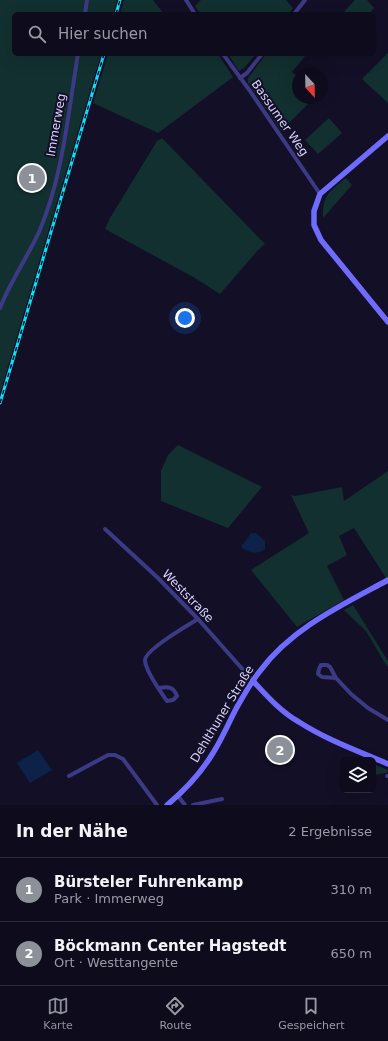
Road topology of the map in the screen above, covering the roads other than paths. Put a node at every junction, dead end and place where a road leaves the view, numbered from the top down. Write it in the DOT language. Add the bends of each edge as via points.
graph roads {
  1 [pos="87,0"];
  2 [pos="186,0"];
  3 [pos="305,0"];
  4 [pos="85,12"];
  5 [pos="194,12"];
  6 [pos="296,12"];
  7 [pos="78,56"];
  8 [pos="224,56"];
  9 [pos="260,56"];
  10 [pos="240,78"];
  11 [pos="388,136"];
  12 [pos="320,194"];
  13 [pos="0,308"];
  14 [pos="388,322"];
  15 [pos="105,528"];
  16 [pos="388,580"];
  17 [pos="198,619"];
  18 [pos="336,678"];
  19 [pos="253,681"];
  20 [pos="158,688"];
  21 [pos="388,720"];
  22 [pos="388,764"];
  23 [pos="68,776"];
  24 [pos="178,796"];
  25 [pos="222,799"];
  26 [pos="157,805"];
  27 [pos="167,805"];
  28 [pos="185,805"];
  29 [pos="193,805"];
  1 -- 4 [label="street"];
  2 -- 5 [label="street"];
  3 -- 6 [label="street"];
  7 -- 13 [label="street, Immerweg" via="57,175 39,232"];
  8 -- 10 [label="street, Bassumer Weg"];
  9 -- 10 [label="street"];
  10 -- 12 [label="street, Bassumer Weg"];
  11 -- 12 [label="street"];
  12 -- 14 [label="street" via="314,211 314,225 321,240"];
  15 -- 17 [label="street, Weststraße"];
  16 -- 19 [label="street, Dehlthuner Straße" via="302,630 274,654"];
  17 -- 19 [label="street, Weststraße"];
  17 -- 20 [label="street" via="146,656 147,668"];
  18 -- 21 [label="street" via="368,708"];
  19 -- 22 [label="street" via="297,722 321,736"];
  19 -- 24 [label="street, Dehlthuner Straße" via="214,752"];
  20 -- 20 [label="street" via="168,701 177,696 171,688"];
  23 -- 26 [label="street" via="108,755 115,755 123,759"];
  24 -- 27 [label="street, Dehlthuner Straße"];
  24 -- 28 [label="street"];
  25 -- 29 [label="street"];
}
